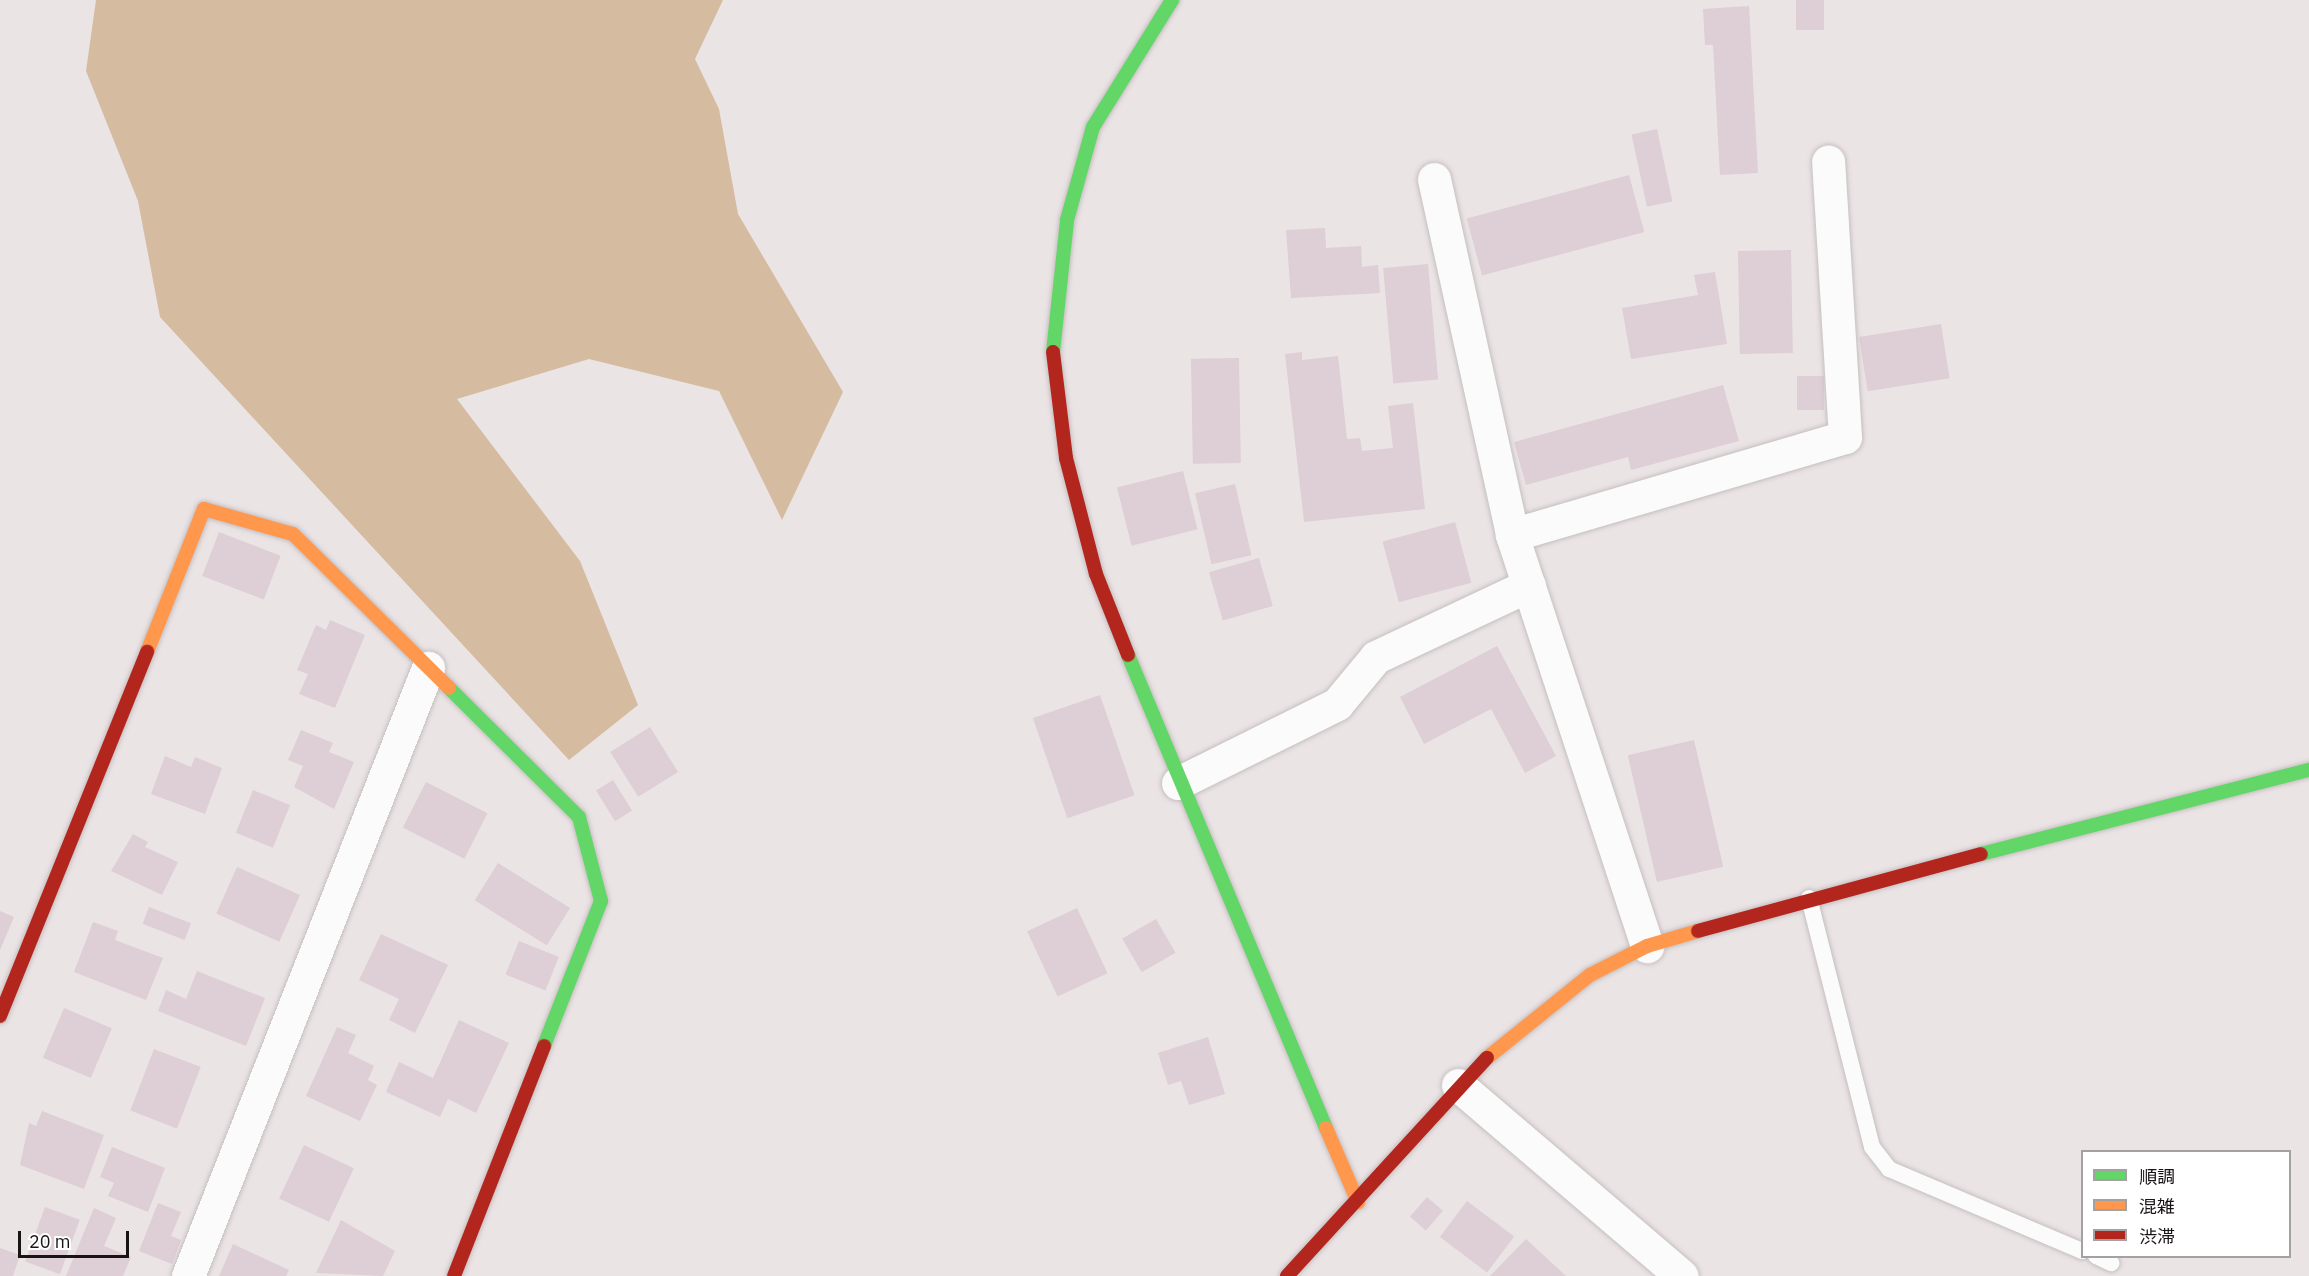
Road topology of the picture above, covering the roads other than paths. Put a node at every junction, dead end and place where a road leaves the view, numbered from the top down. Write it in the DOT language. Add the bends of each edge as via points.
graph roads {
  1 [pos="1172,0"];
  2 [pos="1828,162"];
  3 [pos="1434,179"];
  4 [pos="1512,535"];
  5 [pos="1528,585"];
  6 [pos="428,668"];
  7 [pos="2309,770"];
  8 [pos="1178,783"];
  9 [pos="1809,898"];
  10 [pos="1647,946"];
  11 [pos="0,1016"];
  12 [pos="1458,1085"];
  13 [pos="1358,1202"];
  14 [pos="2081,1251"];
  15 [pos="188,1276"];
  16 [pos="453,1276"];
  17 [pos="1287,1276"];
  18 [pos="1682,1276"];
  1 -- 8 [label="street" via="1093,127 1067,220 1051,339 1066,458 1096,574"];
  2 -- 4 [label="street" via="1845,437"];
  3 -- 4 [label="street"];
  4 -- 5 [label="street"];
  5 -- 8 [label="street" via="1376,657 1337,704"];
  5 -- 10 [label="street"];
  6 -- 11 [label="street" via="293,534 204,509"];
  6 -- 15 [label="street"];
  6 -- 16 [label="street" via="579,816 601,901"];
  7 -- 9 [label="street"];
  8 -- 13 [label="street"];
  9 -- 10 [label="street"];
  9 -- 14 [label="lane" via="1872,1147 1889,1170"];
  10 -- 12 [label="street" via="1590,975 1524,1024"];
  12 -- 13 [label="street"];
  12 -- 18 [label="street"];
  13 -- 17 [label="street"];
}
